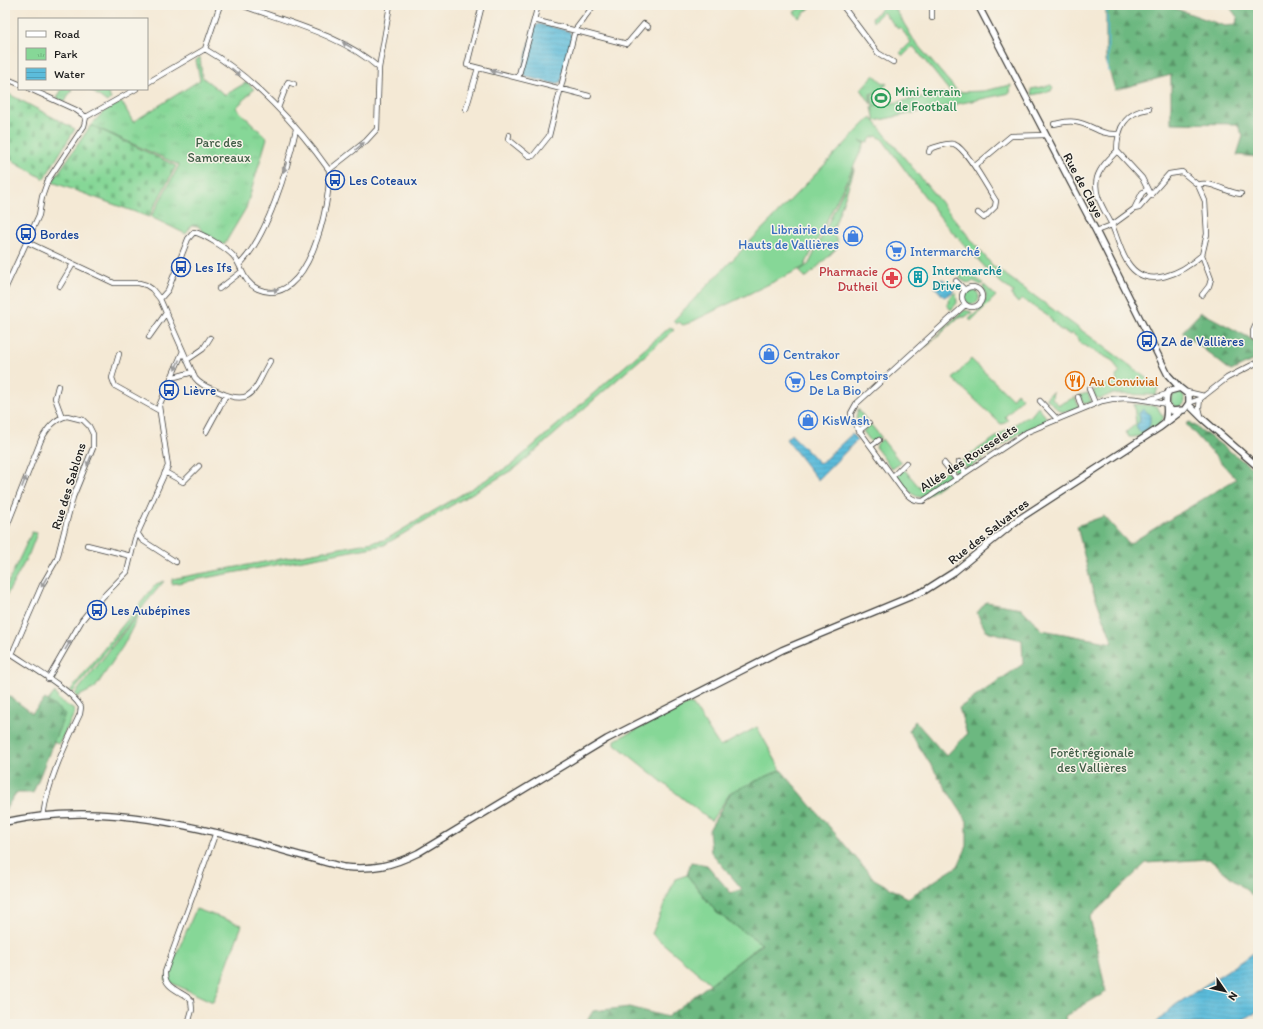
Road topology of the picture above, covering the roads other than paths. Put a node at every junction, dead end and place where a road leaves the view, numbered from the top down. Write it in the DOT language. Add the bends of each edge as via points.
graph roads {
  1 [pos="220,5"];
  2 [pos="241,5"];
  3 [pos="390,5"];
  4 [pos="482,5"];
  5 [pos="538,5"];
  6 [pos="594,5"];
  7 [pos="842,5"];
  8 [pos="932,5"];
  9 [pos="978,5"];
  10 [pos="932,18"];
  11 [pos="534,20"];
  12 [pos="648,27"];
  13 [pos="575,30"];
  14 [pos="205,49"];
  15 [pos="893,62"];
  16 [pos="379,68"];
  17 [pos="478,68"];
  18 [pos="5,78"];
  19 [pos="518,78"];
  20 [pos="148,82"];
  21 [pos="18,84"];
  22 [pos="294,84"];
  23 [pos="561,89"];
  24 [pos="32,90"];
  25 [pos="134,90"];
  26 [pos="589,96"];
  27 [pos="278,108"];
  28 [pos="466,109"];
  29 [pos="1150,109"];
  30 [pos="86,117"];
  31 [pos="1054,124"];
  32 [pos="296,129"];
  33 [pos="509,134"];
  34 [pos="1117,134"];
  35 [pos="1046,136"];
  36 [pos="1117,151"];
  37 [pos="929,152"];
  38 [pos="975,166"];
  39 [pos="329,170"];
  40 [pos="1198,185"];
  41 [pos="1147,189"];
  42 [pos="1241,194"];
  43 [pos="1151,196"];
  44 [pos="1134,210"];
  45 [pos="978,214"];
  46 [pos="1112,225"];
  47 [pos="1096,231"];
  48 [pos="26,242"];
  49 [pos="1202,255"];
  50 [pos="73,264"];
  51 [pos="239,266"];
  52 [pos="241,272"];
  53 [pos="956,281"];
  54 [pos="60,286"];
  55 [pos="5,289"];
  56 [pos="219,289"];
  57 [pos="965,290"];
  58 [pos="1202,295"];
  59 [pos="160,299"];
  60 [pos="965,305"];
  61 [pos="166,312"];
  62 [pos="1258,320"];
  63 [pos="149,337"];
  64 [pos="210,338"];
  65 [pos="1258,341"];
  66 [pos="183,351"];
  67 [pos="119,354"];
  68 [pos="187,360"];
  69 [pos="270,361"];
  70 [pos="1258,362"];
  71 [pos="193,372"];
  72 [pos="1168,375"];
  73 [pos="171,378"];
  74 [pos="58,386"];
  75 [pos="1180,388"];
  76 [pos="1089,389"];
  77 [pos="1187,392"];
  78 [pos="1168,393"];
  79 [pos="226,396"];
  80 [pos="1078,397"];
  81 [pos="1202,397"];
  82 [pos="1149,400"];
  83 [pos="1040,401"];
  84 [pos="1095,403"];
  85 [pos="1189,404"];
  86 [pos="1167,405"];
  87 [pos="1082,408"];
  88 [pos="158,410"];
  89 [pos="1182,411"];
  90 [pos="62,417"];
  91 [pos="1058,419"];
  92 [pos="1202,419"];
  93 [pos="869,423"];
  94 [pos="1164,425"];
  95 [pos="859,430"];
  96 [pos="206,432"];
  97 [pos="879,440"];
  98 [pos="871,446"];
  99 [pos="958,462"];
  100 [pos="906,463"];
  101 [pos="944,463"];
  102 [pos="199,466"];
  103 [pos="1258,466"];
  104 [pos="166,472"];
  105 [pos="965,472"];
  106 [pos="892,476"];
  107 [pos="957,479"];
  108 [pos="5,531"];
  109 [pos="138,534"];
  110 [pos="87,545"];
  111 [pos="131,556"];
  112 [pos="176,562"];
  113 [pos="5,649"];
  114 [pos="12,654"];
  115 [pos="48,679"];
  116 [pos="44,816"];
  117 [pos="5,822"];
  118 [pos="216,832"];
  119 [pos="188,1024"];
  1 -- 14 [label="street"];
  16 -- 2 [label="street, one-way" via="341,42"];
  3 -- 16 [label="street"];
  4 -- 17 [label="street" via="467,65"];
  5 -- 11 [label="street"];
  6 -- 13 [label="street"];
  7 -- 15 [label="street" via="878,53"];
  8 -- 10 [label="street"];
  9 -- 35 [label="street, Rue de Claye"];
  11 -- 13 [label="street"];
  11 -- 19 [label="street"];
  12 -- 13 [label="street" via="644,24 627,44"];
  13 -- 23 [label="street"];
  14 -- 20 [label="street"];
  14 -- 27 [label="street, one-way"];
  39 -- 16 [label="street, one-way" via="377,129"];
  19 -- 17 [label="street, one-way"];
  17 -- 28 [label="street"];
  18 -- 21 [label="street"];
  19 -- 23 [label="street"];
  22 -- 27 [label="street" via="288,82"];
  23 -- 26 [label="street"];
  23 -- 33 [label="street" via="549,136 533,156 529,156 508,138"];
  24 -- 30 [label="street"];
  25 -- 30 [label="street"];
  27 -- 32 [label="street"];
  29 -- 34 [label="street" via="1139,110 1131,115"];
  30 -- 48 [label="street" via="84,126 48,180 42,197 40,215"];
  31 -- 34 [label="street" via="1077,122 1100,133"];
  32 -- 39 [label="street"];
  32 -- 51 [label="street, one-way" via="265,227"];
  34 -- 36 [label="street"];
  35 -- 38 [label="street" via="1011,136"];
  35 -- 47 [label="street, Rue de Claye"];
  36 -- 41 [label="street" via="1142,178"];
  36 -- 46 [label="street" via="1105,163 1097,177 1096,192"];
  37 -- 38 [label="street" via="930,149 952,143 957,145"];
  38 -- 45 [label="street" via="996,201 995,207 984,218"];
  52 -- 39 [label="street, one-way" via="253,286 268,291 292,285 301,274 321,226 327,204"];
  40 -- 42 [label="street" via="1210,184 1231,194"];
  40 -- 43 [label="street" via="1182,172 1176,172 1164,178"];
  40 -- 49 [label="street" via="1206,201 1206,242"];
  41 -- 43 [label="street"];
  41 -- 44 [label="street" via="1142,193"];
  43 -- 44 [label="street"];
  44 -- 46 [label="street"];
  46 -- 47 [label="street"];
  46 -- 49 [label="street" via="1128,263 1141,274 1161,278 1177,273"];
  47 -- 72 [label="street, Rue de Claye"];
  48 -- 50 [label="street"];
  48 -- 55 [label="street"];
  49 -- 58 [label="street" via="1211,278"];
  50 -- 54 [label="street"];
  50 -- 59 [label="street" via="114,283 146,285"];
  51 -- 52 [label="street"];
  51 -- 59 [label="street" via="230,252 194,232 188,240 168,290"];
  52 -- 56 [label="street"];
  53 -- 57 [label="street"];
  57 -- 60 [label="street" via="962,299"];
  57 -- 60 [label="street, Allée des Rousselets" via="976,288 981,292 982,299 976,307 970,308"];
  59 -- 61 [label="street"];
  60 -- 95 [label="street, Allée des Rousselets" via="854,406 851,419"];
  61 -- 63 [label="street"];
  61 -- 66 [label="street"];
  62 -- 65 [label="street" via="1253,331 1253,337"];
  64 -- 68 [label="street" via="203,349"];
  66 -- 68 [label="street"];
  66 -- 73 [label="street, one-way"];
  67 -- 88 [label="street" via="112,378 115,386"];
  68 -- 71 [label="street"];
  69 -- 79 [label="street" via="254,389 246,397 238,399"];
  70 -- 81 [label="street" via="1227,378"];
  71 -- 73 [label="street"];
  71 -- 79 [label="street" via="201,384"];
  72 -- 75 [label="street, Rue de Claye"];
  72 -- 78 [label="street, Rue de Claye"];
  73 -- 88 [label="street"];
  74 -- 90 [label="street" via="55,398"];
  75 -- 77 [label="street"];
  75 -- 78 [label="street"];
  76 -- 84 [label="street"];
  77 -- 81 [label="street"];
  77 -- 85 [label="street" via="1190,397"];
  78 -- 82 [label="street, Allée des Rousselets"];
  78 -- 86 [label="street"];
  79 -- 96 [label="street"];
  80 -- 87 [label="street"];
  81 -- 85 [label="street"];
  81 -- 92 [label="street" via="1199,408"];
  82 -- 84 [label="street, Allée des Rousselets" via="1112,398"];
  82 -- 86 [label="street, Allée des Rousselets"];
  83 -- 91 [label="street"];
  84 -- 87 [label="street, Allée des Rousselets"];
  85 -- 89 [label="street"];
  85 -- 92 [label="street"];
  86 -- 89 [label="street" via="1172,411"];
  86 -- 94 [label="street" via="1168,414"];
  87 -- 91 [label="street, Allée des Rousselets"];
  88 -- 104 [label="street" via="168,459"];
  89 -- 92 [label="street"];
  89 -- 94 [label="street, Rue des Salvatres"];
  108 -- 90 [label="street, one-way" via="40,440 50,426"];
  90 -- 114 [label="street, Rue des Sablons, one-way" via="75,416 83,420 93,434 93,448 73,497 57,559 42,585"];
  91 -- 105 [label="street, Allée des Rousselets" via="1027,432"];
  92 -- 103 [label="street"];
  93 -- 95 [label="street"];
  94 -- 118 [label="street, Rue des Salvatres" via="1019,519 938,583 904,601 782,650 591,748 397,863 361,869 343,867"];
  95 -- 98 [label="street, Allée des Rousselets"];
  97 -- 98 [label="street"];
  98 -- 106 [label="street, Allée des Rousselets"];
  99 -- 105 [label="street"];
  100 -- 106 [label="street"];
  101 -- 107 [label="street"];
  102 -- 104 [label="street" via="183,482"];
  104 -- 109 [label="street"];
  105 -- 107 [label="street, Allée des Rousselets"];
  106 -- 107 [label="street, Allée des Rousselets" via="907,497 915,501 923,501"];
  109 -- 111 [label="street"];
  109 -- 112 [label="street" via="142,540"];
  110 -- 111 [label="street"];
  115 -- 111 [label="street, one-way" via="86,615 127,572"];
  113 -- 114 [label="street"];
  114 -- 115 [label="street"];
  115 -- 116 [label="street" via="77,702 81,710 60,757"];
  116 -- 117 [label="street, Rue des Salvatres"];
  116 -- 118 [label="street, Rue des Salvatres" via="119,814"];
  118 -- 119 [label="street" via="165,972 165,980 169,986 191,1000 192,1010"];
}
